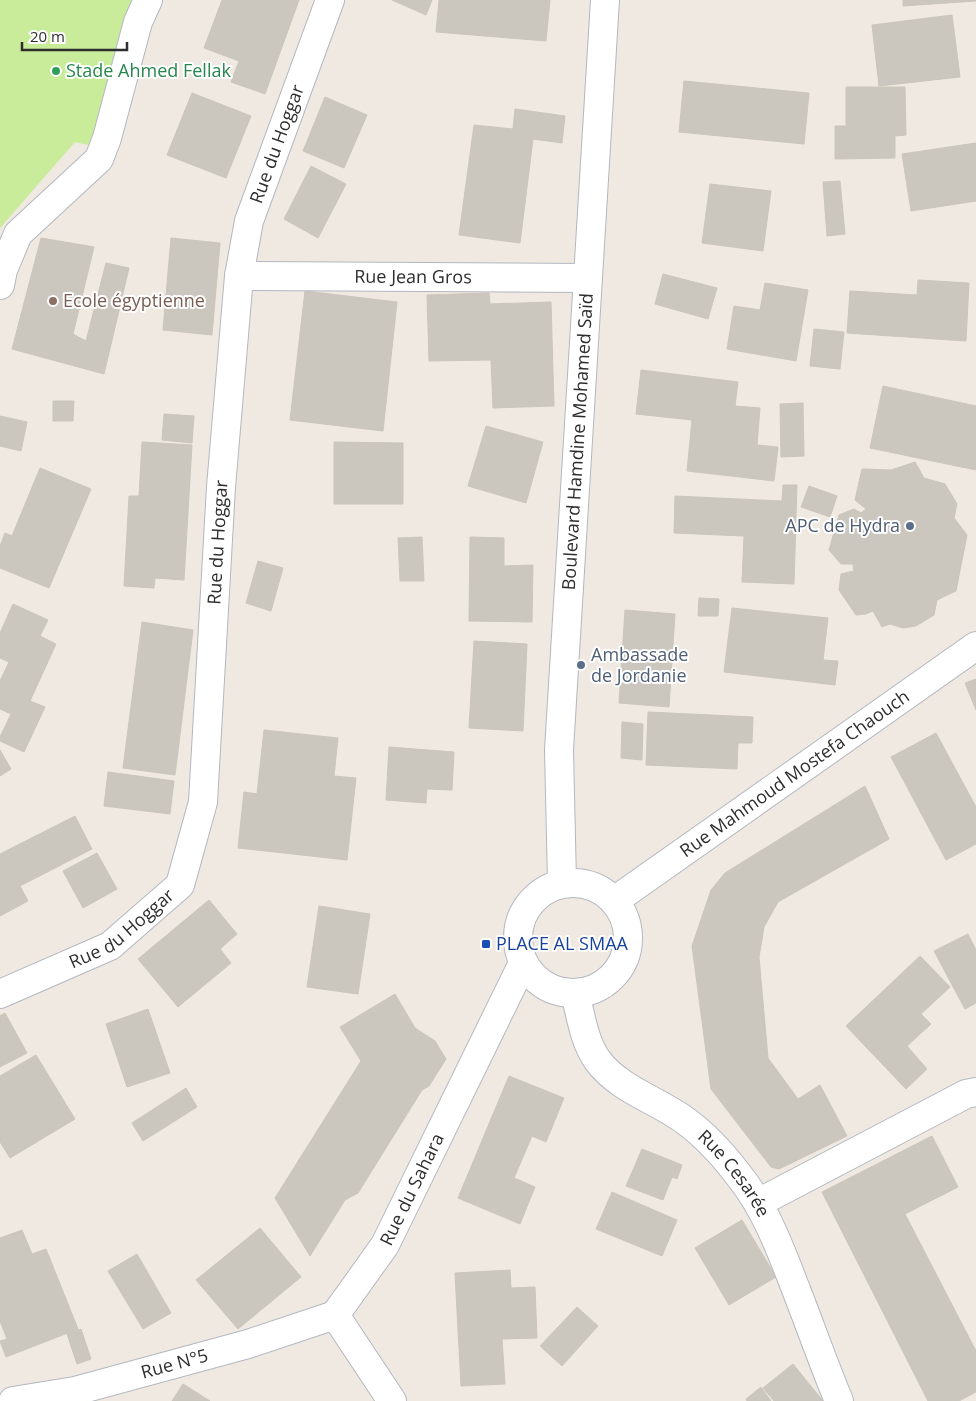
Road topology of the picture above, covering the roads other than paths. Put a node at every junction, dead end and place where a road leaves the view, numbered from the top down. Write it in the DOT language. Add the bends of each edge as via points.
graph roads {
  1 [pos="148,0"];
  2 [pos="330,0"];
  3 [pos="605,0"];
  4 [pos="239,276"];
  5 [pos="588,278"];
  6 [pos="0,284"];
  7 [pos="976,646"];
  8 [pos="562,884"];
  9 [pos="614,901"];
  10 [pos="523,963"];
  11 [pos="575,993"];
  12 [pos="0,994"];
  13 [pos="976,1092"];
  14 [pos="758,1203"];
  15 [pos="335,1315"];
  16 [pos="56,1398"];
  17 [pos="13,1401"];
  18 [pos="392,1401"];
  19 [pos="838,1401"];
  1 -- 6 [label="street" via="138,22 108,138 99,159 18,234"];
  2 -- 4 [label="street, Rue du Hoggar" via="249,221"];
  3 -- 5 [label="street, Boulevard Hamdine Mohamed Saïd"];
  4 -- 5 [label="street, Rue Jean Gros"];
  4 -- 12 [label="street, Rue du Hoggar" via="221,487 203,802 180,885 110,946"];
  5 -- 8 [label="street, Boulevard Hamdine Mohamed Saïd" via="559,750"];
  7 -- 9 [label="street, Rue Mahmoud Mostefa Chaouch"];
  8 -- 9 [label="street" via="581,883 599,889"];
  8 -- 10 [label="street" via="545,890 531,901 521,917 518,949"];
  9 -- 11 [label="street" via="624,916 628,934 627,951 620,968 608,981 592,990"];
  10 -- 11 [label="street" via="536,979 554,990"];
  10 -- 15 [label="street, Rue du Sahara" via="384,1245"];
  11 -- 14 [label="street, Rue Cesarée" via="588,1043 611,1075 674,1113 698,1132 741,1177"];
  13 -- 14 [label="street" via="966,1094"];
  14 -- 19 [label="street, Rue Cesarée" via="774,1232"];
  15 -- 16 [label="street, Rue N°5" via="248,1344"];
  15 -- 18 [label="street"];
  16 -- 17 [label="street, Rue N°5"];
}
